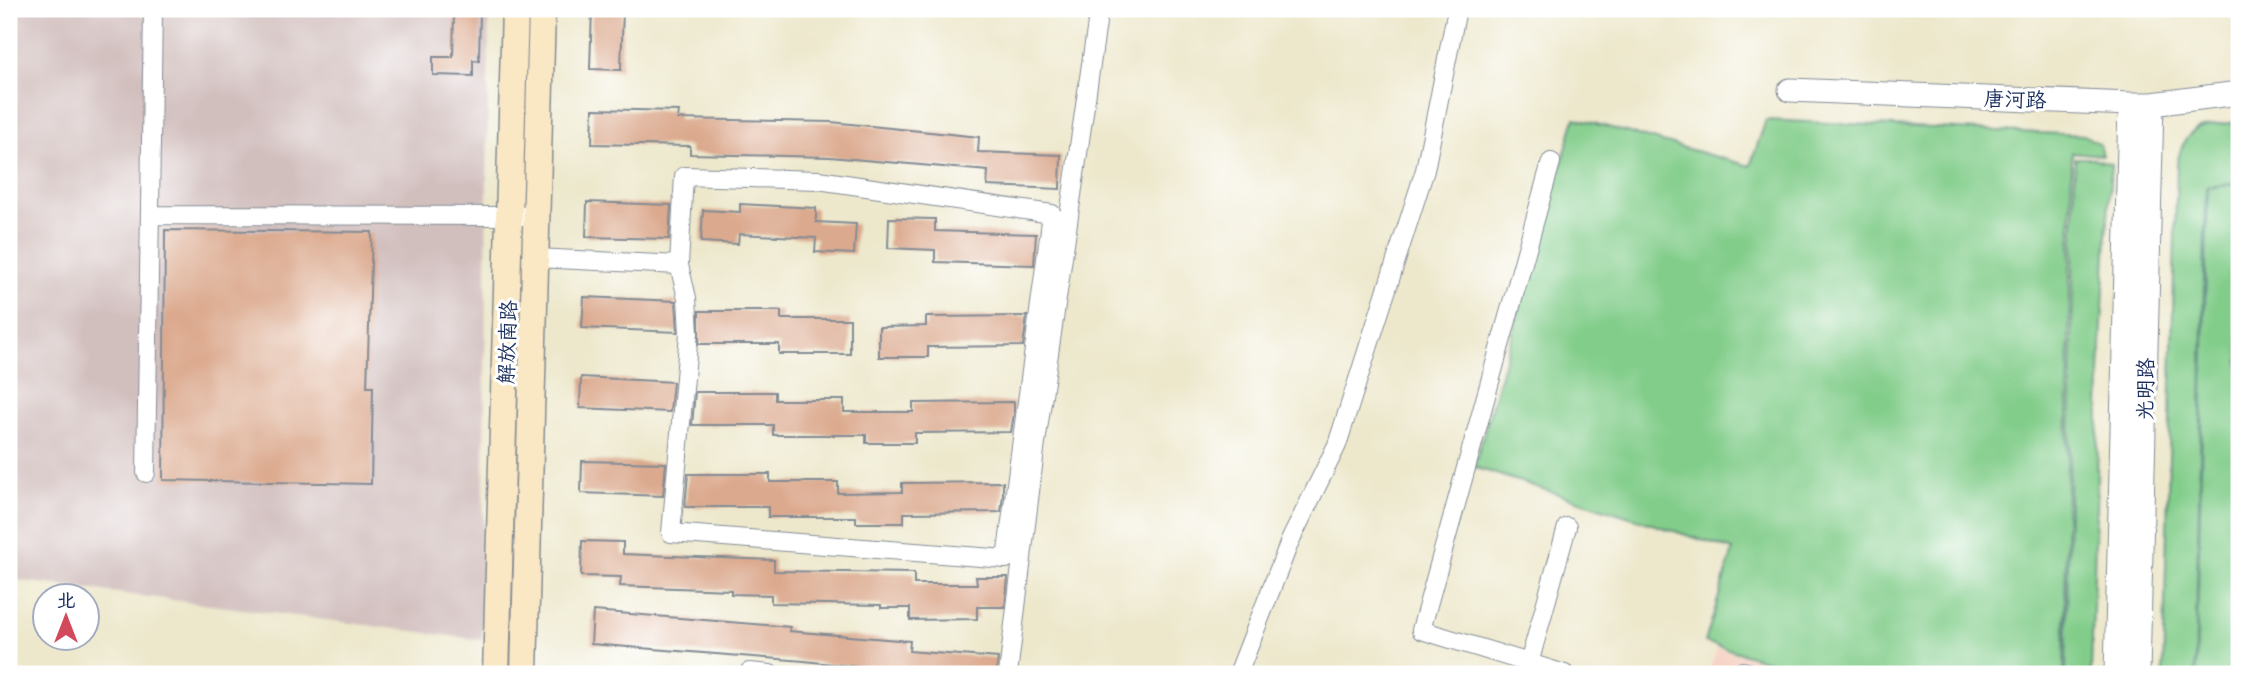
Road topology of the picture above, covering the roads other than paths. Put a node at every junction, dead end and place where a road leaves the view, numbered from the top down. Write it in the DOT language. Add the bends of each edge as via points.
graph roads {
  1 [pos="153,9"];
  2 [pos="515,9"];
  3 [pos="542,9"];
  4 [pos="1099,9"];
  5 [pos="1457,9"];
  6 [pos="1790,90"];
  7 [pos="2239,93"];
  8 [pos="2141,104"];
  9 [pos="1551,163"];
  10 [pos="150,215"];
  11 [pos="524,216"];
  12 [pos="536,258"];
  13 [pos="679,265"];
  14 [pos="146,473"];
  15 [pos="1567,527"];
  16 [pos="1528,669"];
  17 [pos="496,674"];
  18 [pos="524,674"];
  19 [pos="749,674"];
  20 [pos="770,674"];
  21 [pos="1008,674"];
  22 [pos="1238,674"];
  23 [pos="1565,674"];
  24 [pos="2116,674"];
  25 [pos="2138,674"];
  1 -- 10 [label="street"];
  2 -- 11 [label="main road, 解放南路"];
  3 -- 11 [label="main road, 解放南路"];
  4 -- 21 [label="street" via="1035,450"];
  5 -- 22 [label="street" via="1425,170 1337,445 1290,541"];
  6 -- 8 [label="street, 唐河路"];
  7 -- 8 [label="street, 唐河路"];
  8 -- 24 [label="street, 光明路"];
  8 -- 25 [label="street, 光明路"];
  9 -- 16 [label="street" via="1421,630"];
  10 -- 11 [label="street"];
  10 -- 14 [label="street"];
  11 -- 12 [label="main road, 解放南路"];
  11 -- 17 [label="main road, 解放南路"];
  12 -- 13 [label="street"];
  12 -- 18 [label="main road, 解放南路"];
  13 -- 13 [label="street" via="689,333 671,533 1006,559 1052,214 818,180 684,176"];
  15 -- 16 [label="street"];
  16 -- 23 [label="street"];
  19 -- 20 [label="street"];
}
